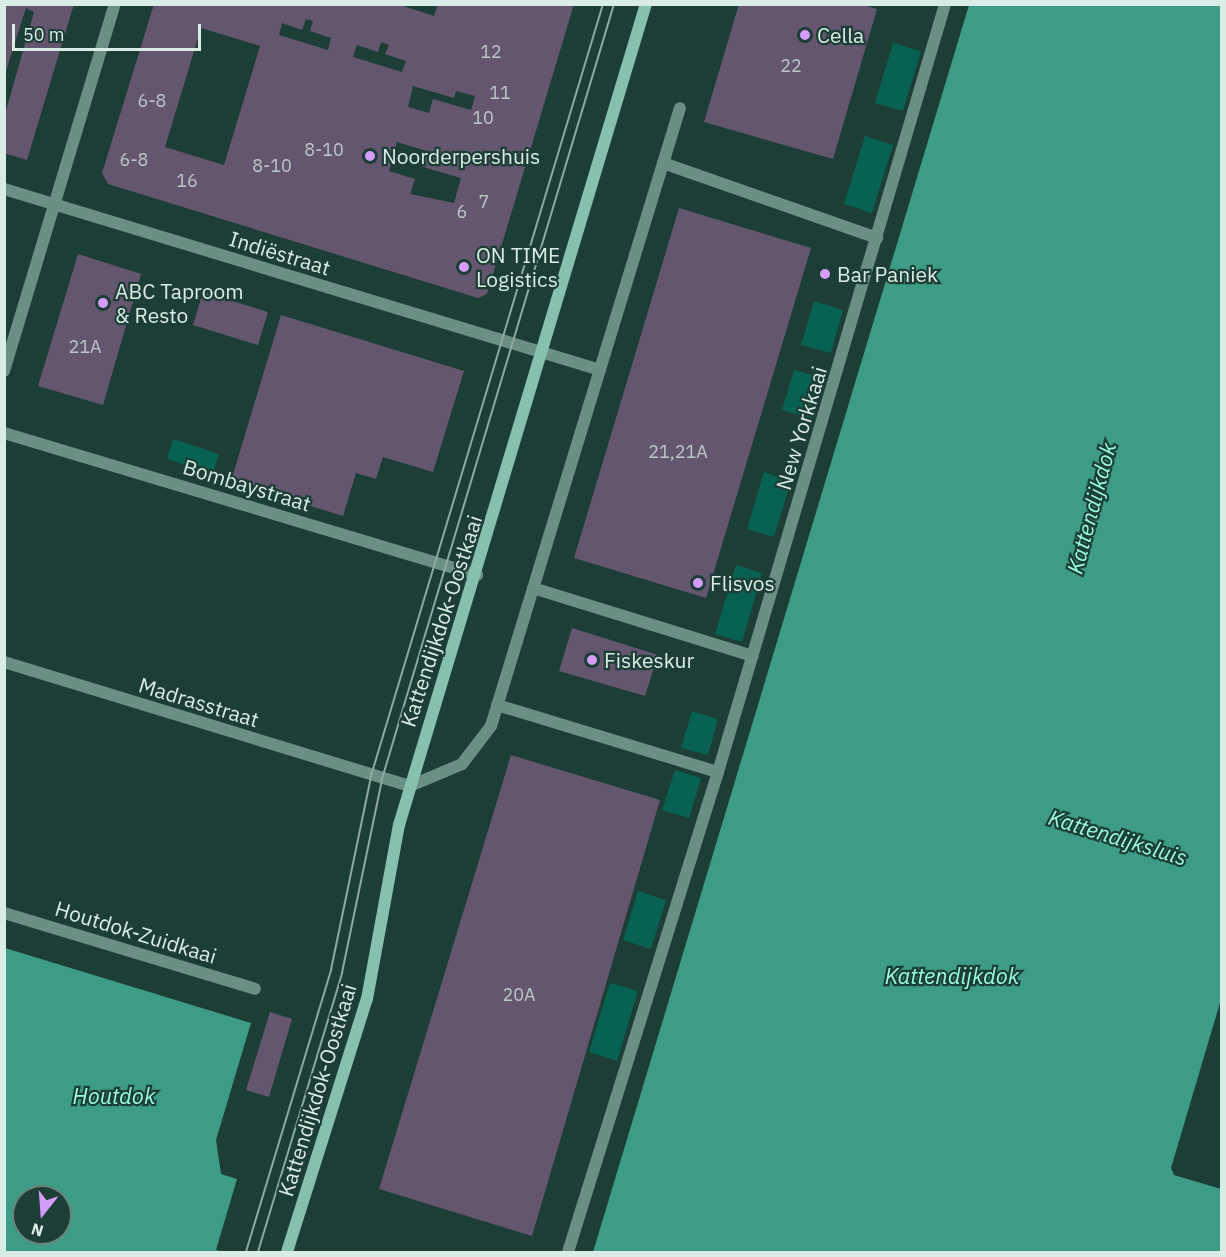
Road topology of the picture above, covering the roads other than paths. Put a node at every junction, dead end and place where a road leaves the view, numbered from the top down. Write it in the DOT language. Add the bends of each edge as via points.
graph roads {
  1 [pos="115,4"];
  2 [pos="646,4"];
  3 [pos="945,4"];
  4 [pos="680,108"];
  5 [pos="663,163"];
  6 [pos="4,189"];
  7 [pos="55,204"];
  8 [pos="877,238"];
  9 [pos="543,354"];
  10 [pos="600,370"];
  11 [pos="4,371"];
  12 [pos="4,433"];
  13 [pos="477,574"];
  14 [pos="532,588"];
  15 [pos="753,656"];
  16 [pos="4,663"];
  17 [pos="497,705"];
  18 [pos="718,772"];
  19 [pos="410,786"];
  20 [pos="4,913"];
  21 [pos="255,989"];
  22 [pos="287,1252"];
  23 [pos="568,1252"];
  1 -- 7 [label="street"];
  2 -- 9 [label="street, Kattendijkdok-Oostkaai"];
  3 -- 8 [label="street, New Yorkkaai"];
  4 -- 5 [label="street"];
  5 -- 8 [label="street"];
  5 -- 10 [label="street"];
  6 -- 7 [label="street, Indiëstraat"];
  7 -- 9 [label="street, Indiëstraat"];
  7 -- 11 [label="street"];
  8 -- 15 [label="street, New Yorkkaai"];
  9 -- 10 [label="street, Indiëstraat"];
  9 -- 13 [label="street, Kattendijkdok-Oostkaai"];
  10 -- 14 [label="street"];
  12 -- 13 [label="street, Bombaystraat"];
  13 -- 19 [label="street, Kattendijkdok-Oostkaai"];
  14 -- 15 [label="street"];
  14 -- 17 [label="street"];
  15 -- 18 [label="street, New Yorkkaai"];
  16 -- 19 [label="street, Madrasstraat"];
  17 -- 18 [label="street"];
  17 -- 19 [label="street" via="480,747 462,764"];
  18 -- 23 [label="street, New Yorkkaai"];
  19 -- 22 [label="street, Kattendijkdok-Oostkaai" via="367,999"];
  20 -- 21 [label="street, Houtdok-Zuidkaai"];
}
